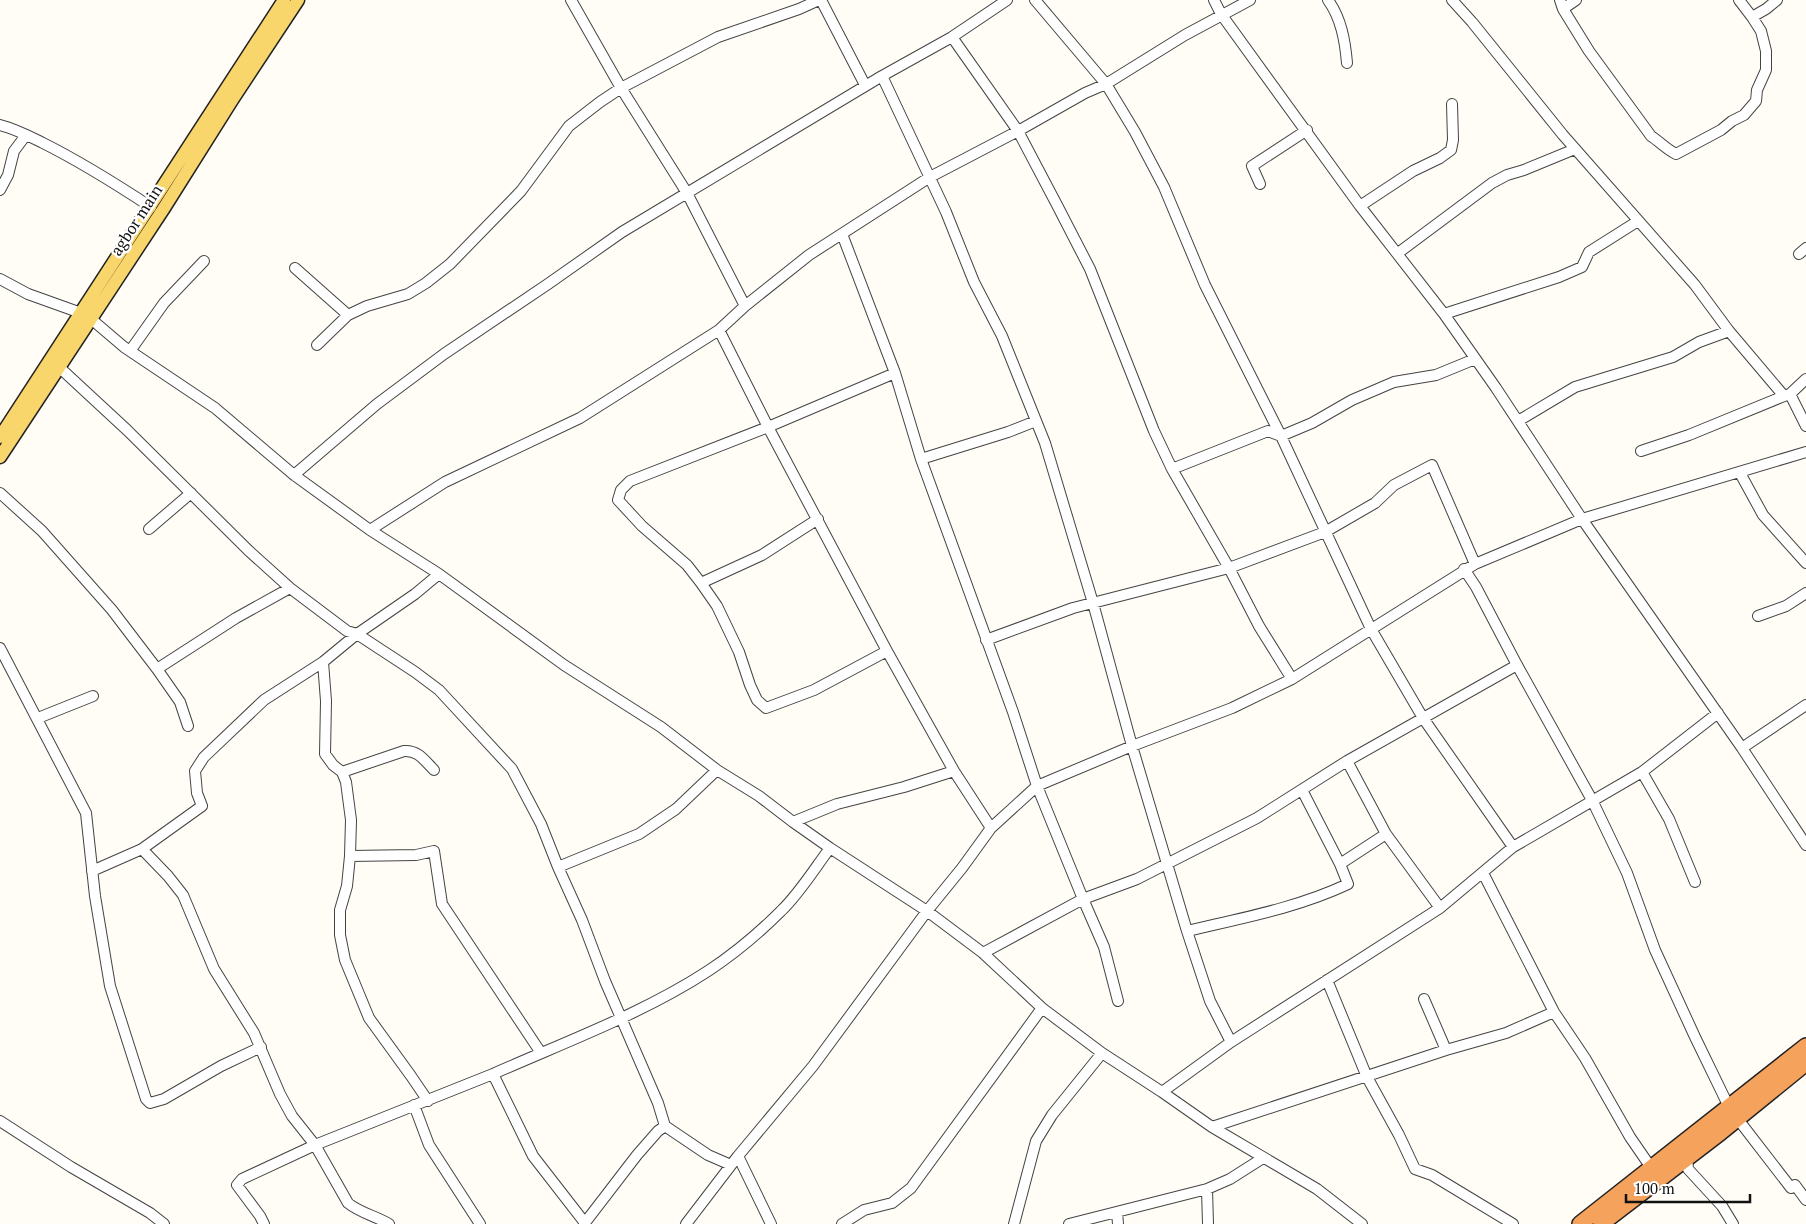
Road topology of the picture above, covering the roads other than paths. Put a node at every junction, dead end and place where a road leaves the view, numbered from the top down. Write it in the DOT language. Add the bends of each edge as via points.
graph roads {
  1 [pos="284,0"];
  2 [pos="298,0"];
  3 [pos="570,0"];
  4 [pos="820,0"];
  5 [pos="1007,0"];
  6 [pos="1035,0"];
  7 [pos="1214,0"];
  8 [pos="1250,0"];
  9 [pos="1328,0"];
  10 [pos="1452,0"];
  11 [pos="1576,0"];
  12 [pos="1739,0"];
  13 [pos="1777,0"];
  14 [pos="1561,4"];
  15 [pos="1222,14"];
  16 [pos="1752,17"];
  17 [pos="952,37"];
  18 [pos="1347,63"];
  19 [pos="882,76"];
  20 [pos="1106,84"];
  21 [pos="865,86"];
  22 [pos="621,88"];
  23 [pos="1452,104"];
  24 [pos="0,126"];
  25 [pos="1307,130"];
  26 [pos="1018,131"];
  27 [pos="26,135"];
  28 [pos="1575,148"];
  29 [pos="930,177"];
  30 [pos="1260,184"];
  31 [pos="0,190"];
  32 [pos="687,193"];
  33 [pos="1360,206"];
  34 [pos="150,207"];
  35 [pos="1638,221"];
  36 [pos="842,234"];
  37 [pos="1398,254"];
  38 [pos="204,261"];
  39 [pos="295,268"];
  40 [pos="0,279"];
  41 [pos="745,306"];
  42 [pos="1444,314"];
  43 [pos="348,315"];
  44 [pos="86,316"];
  45 [pos="719,330"];
  46 [pos="1729,331"];
  47 [pos="317,346"];
  48 [pos="130,351"];
  49 [pos="1476,360"];
  50 [pos="59,366"];
  51 [pos="895,373"];
  52 [pos="1806,379"];
  53 [pos="1787,395"];
  54 [pos="28,405"];
  55 [pos="1036,421"];
  56 [pos="1518,421"];
  57 [pos="1806,426"];
  58 [pos="768,427"];
  59 [pos="1281,436"];
  60 [pos="0,437"];
  61 [pos="1641,451"];
  62 [pos="1806,452"];
  63 [pos="0,457"];
  64 [pos="921,459"];
  65 [pos="1172,469"];
  66 [pos="1740,473"];
  67 [pos="294,475"];
  68 [pos="0,493"];
  69 [pos="191,493"];
  70 [pos="818,519"];
  71 [pos="1582,519"];
  72 [pos="149,528"];
  73 [pos="370,530"];
  74 [pos="1325,532"];
  75 [pos="1806,563"];
  76 [pos="1475,564"];
  77 [pos="1230,568"];
  78 [pos="1464,569"];
  79 [pos="439,574"];
  80 [pos="701,583"];
  81 [pos="290,588"];
  82 [pos="1806,593"];
  83 [pos="1093,603"];
  84 [pos="1758,616"];
  85 [pos="1371,628"];
  86 [pos="357,634"];
  87 [pos="986,640"];
  88 [pos="0,648"];
  89 [pos="888,651"];
  90 [pos="323,662"];
  91 [pos="1517,665"];
  92 [pos="157,669"];
  93 [pos="1292,679"];
  94 [pos="92,696"];
  95 [pos="1806,705"];
  96 [pos="1718,714"];
  97 [pos="38,718"];
  98 [pos="1424,718"];
  99 [pos="188,726"];
  100 [pos="1132,746"];
  101 [pos="1742,748"];
  102 [pos="1347,761"];
  103 [pos="434,770"];
  104 [pos="717,770"];
  105 [pos="954,771"];
  106 [pos="342,772"];
  107 [pos="1642,772"];
  108 [pos="1037,786"];
  109 [pos="1302,790"];
  110 [pos="1592,800"];
  111 [pos="793,822"];
  112 [pos="991,828"];
  113 [pos="1386,834"];
  114 [pos="1806,846"];
  115 [pos="1512,847"];
  116 [pos="830,848"];
  117 [pos="142,849"];
  118 [pos="350,856"];
  119 [pos="1167,863"];
  120 [pos="1340,864"];
  121 [pos="558,867"];
  122 [pos="92,871"];
  123 [pos="1483,873"];
  124 [pos="1695,882"];
  125 [pos="1083,899"];
  126 [pos="1440,908"];
  127 [pos="927,911"];
  128 [pos="1187,930"];
  129 [pos="983,953"];
  130 [pos="1327,980"];
  131 [pos="1424,999"];
  132 [pos="1118,1001"];
  133 [pos="1042,1008"];
  134 [pos="1554,1012"];
  135 [pos="622,1018"];
  136 [pos="1232,1042"];
  137 [pos="261,1046"];
  138 [pos="1806,1046"];
  139 [pos="1446,1050"];
  140 [pos="541,1053"];
  141 [pos="1102,1053"];
  142 [pos="1806,1063"];
  143 [pos="493,1074"];
  144 [pos="1367,1077"];
  145 [pos="1162,1092"];
  146 [pos="428,1101"];
  147 [pos="414,1105"];
  148 [pos="1733,1112"];
  149 [pos="0,1121"];
  150 [pos="666,1126"];
  151 [pos="1212,1127"];
  152 [pos="315,1146"];
  153 [pos="738,1156"];
  154 [pos="1687,1157"];
  155 [pos="1262,1158"];
  156 [pos="730,1165"];
  157 [pos="1652,1169"];
  158 [pos="1208,1189"];
  159 [pos="1806,1200"];
  160 [pos="1117,1212"];
  161 [pos="164,1224"];
  162 [pos="264,1224"];
  163 [pos="389,1224"];
  164 [pos="480,1224"];
  165 [pos="584,1224"];
  166 [pos="686,1224"];
  167 [pos="771,1224"];
  168 [pos="842,1224"];
  169 [pos="1014,1224"];
  170 [pos="1069,1224"];
  171 [pos="1118,1224"];
  172 [pos="1208,1224"];
  173 [pos="1362,1224"];
  174 [pos="1513,1224"];
  175 [pos="1580,1224"];
  176 [pos="1601,1224"];
  177 [pos="1733,1224"];
  1 -- 34 [label="main road, agbor main"];
  2 -- 44 [label="main road, agbor main" via="164,208"];
  3 -- 22 [label="street"];
  4 -- 21 [label="street"];
  4 -- 22 [label="street" via="718,37"];
  5 -- 17 [label="street"];
  6 -- 20 [label="street"];
  7 -- 15 [label="street"];
  8 -- 15 [label="street"];
  9 -- 18 [label="street" via="1340,22"];
  10 -- 28 [label="street"];
  11 -- 14 [label="street"];
  12 -- 16 [label="street"];
  13 -- 16 [label="street"];
  14 -- 16 [label="street" via="1589,51 1651,136 1676,154 1744,115 1756,101 1766,70 1766,51 1761,31"];
  15 -- 20 [label="street"];
  15 -- 25 [label="street"];
  17 -- 19 [label="street"];
  17 -- 26 [label="street"];
  19 -- 21 [label="street"];
  19 -- 29 [label="street"];
  20 -- 26 [label="street"];
  20 -- 59 [label="street" via="1164,187 1205,285"];
  21 -- 32 [label="street"];
  22 -- 32 [label="street"];
  22 -- 43 [label="street" via="569,126 521,191 450,264 408,294"];
  23 -- 33 [label="street" via="1451,150"];
  24 -- 27 [label="street"];
  25 -- 30 [label="street" via="1252,166"];
  25 -- 33 [label="street"];
  26 -- 29 [label="street"];
  26 -- 65 [label="street" via="1090,270"];
  27 -- 31 [label="street" via="14,151"];
  27 -- 34 [label="street" via="105,176"];
  28 -- 35 [label="street"];
  28 -- 37 [label="street" via="1492,183"];
  29 -- 36 [label="street"];
  29 -- 55 [label="street" via="974,282 1002,336"];
  32 -- 41 [label="street"];
  32 -- 67 [label="street" via="622,232 444,354 378,404"];
  33 -- 37 [label="street"];
  34 -- 44 [label="main road, agbor main"];
  35 -- 42 [label="street" via="1589,252 1582,267"];
  35 -- 46 [label="street" via="1695,285"];
  36 -- 41 [label="street"];
  36 -- 51 [label="street"];
  37 -- 42 [label="street"];
  38 -- 48 [label="street" via="164,303"];
  39 -- 43 [label="street"];
  40 -- 44 [label="street" via="28,294"];
  41 -- 45 [label="street"];
  42 -- 49 [label="street"];
  43 -- 47 [label="street"];
  44 -- 48 [label="street"];
  44 -- 50 [label="main road, agbor main"];
  44 -- 54 [label="main road, agbor main"];
  45 -- 58 [label="street"];
  45 -- 73 [label="street" via="580,418 445,482"];
  46 -- 53 [label="street"];
  46 -- 56 [label="street" via="1699,342 1674,357 1575,387"];
  48 -- 67 [label="street" via="215,408"];
  49 -- 56 [label="street"];
  49 -- 59 [label="street" via="1436,375 1394,382"];
  50 -- 54 [label="main road, agbor main"];
  50 -- 69 [label="street"];
  51 -- 58 [label="street"];
  51 -- 64 [label="street"];
  52 -- 53 [label="street"];
  53 -- 57 [label="street"];
  53 -- 61 [label="street"];
  54 -- 60 [label="main road, agbor main"];
  54 -- 63 [label="main road, agbor main"];
  55 -- 64 [label="street"];
  55 -- 83 [label="street"];
  56 -- 71 [label="street"];
  58 -- 70 [label="street"];
  58 -- 80 [label="street" via="630,481 621,490 618,500 687,565"];
  59 -- 65 [label="street" via="1268,430"];
  59 -- 74 [label="street"];
  62 -- 66 [label="street"];
  64 -- 87 [label="street"];
  65 -- 77 [label="street"];
  66 -- 71 [label="street"];
  66 -- 75 [label="street" via="1763,515"];
  67 -- 73 [label="street"];
  68 -- 92 [label="street" via="42,531 112,610"];
  69 -- 72 [label="street"];
  69 -- 81 [label="street"];
  70 -- 80 [label="street" via="762,555"];
  70 -- 89 [label="street"];
  71 -- 76 [label="street"];
  71 -- 96 [label="street"];
  73 -- 79 [label="street"];
  74 -- 76 [label="street" via="1375,504 1394,485 1432,465"];
  74 -- 77 [label="street"];
  74 -- 85 [label="street"];
  76 -- 78 [label="street"];
  77 -- 83 [label="street"];
  77 -- 93 [label="street" via="1259,626"];
  78 -- 85 [label="street"];
  78 -- 91 [label="street"];
  79 -- 86 [label="street"];
  79 -- 104 [label="street" via="564,665 662,727"];
  80 -- 89 [label="street" via="717,606 757,700 766,708 814,690"];
  81 -- 86 [label="street" via="347,631"];
  81 -- 92 [label="street"];
  82 -- 84 [label="street" via="1786,606"];
  83 -- 87 [label="street"];
  83 -- 100 [label="street"];
  85 -- 93 [label="street"];
  85 -- 98 [label="street"];
  86 -- 90 [label="street"];
  86 -- 121 [label="street" via="439,690 512,769 541,824"];
  87 -- 108 [label="street"];
  88 -- 97 [label="street"];
  89 -- 105 [label="street"];
  90 -- 106 [label="street" via="325,754"];
  90 -- 117 [label="street" via="264,700 204,757 195,771 202,806"];
  91 -- 98 [label="street"];
  91 -- 110 [label="street"];
  92 -- 99 [label="street" via="180,702"];
  93 -- 100 [label="street" via="1232,708"];
  94 -- 97 [label="street"];
  95 -- 101 [label="street"];
  96 -- 101 [label="street"];
  96 -- 107 [label="street"];
  97 -- 122 [label="street" via="86,813"];
  98 -- 102 [label="street"];
  98 -- 115 [label="street"];
  100 -- 108 [label="street"];
  100 -- 119 [label="street"];
  101 -- 114 [label="street"];
  102 -- 109 [label="street"];
  102 -- 113 [label="street"];
  103 -- 106 [label="street" via="417,753 404,751"];
  104 -- 111 [label="street"];
  104 -- 121 [label="street" via="676,810 639,834"];
  105 -- 111 [label="street" via="837,804"];
  105 -- 112 [label="street"];
  106 -- 118 [label="street" via="351,820"];
  107 -- 110 [label="street"];
  107 -- 124 [label="street" via="1669,819"];
  108 -- 112 [label="street"];
  108 -- 125 [label="street"];
  109 -- 119 [label="street" via="1257,818"];
  109 -- 120 [label="street"];
  110 -- 115 [label="street"];
  110 -- 148 [label="street" via="1627,874 1655,950"];
  111 -- 116 [label="street"];
  112 -- 127 [label="street"];
  113 -- 120 [label="street"];
  113 -- 126 [label="street"];
  115 -- 123 [label="street"];
  116 -- 127 [label="street"];
  116 -- 135 [label="street" via="783,909 741,947 663,998"];
  117 -- 122 [label="street"];
  117 -- 137 [label="street" via="183,895 214,969"];
  118 -- 140 [label="street" via="416,855 434,851 442,904"];
  118 -- 146 [label="street" via="347,886 340,910 345,960 369,1018"];
  119 -- 125 [label="street" via="1137,879"];
  119 -- 128 [label="street"];
  120 -- 128 [label="street" via="1348,884 1324,895 1284,908"];
  121 -- 135 [label="street"];
  122 -- 137 [label="street" via="110,986 146,1099 150,1103 164,1098"];
  123 -- 126 [label="street"];
  123 -- 134 [label="street"];
  125 -- 129 [label="street"];
  125 -- 132 [label="street" via="1104,946"];
  126 -- 130 [label="street"];
  127 -- 129 [label="street"];
  127 -- 153 [label="street" via="813,1066"];
  128 -- 136 [label="street" via="1210,1001"];
  129 -- 133 [label="street"];
  130 -- 136 [label="street"];
  130 -- 144 [label="street"];
  131 -- 139 [label="street"];
  133 -- 141 [label="street"];
  133 -- 168 [label="street" via="911,1188 892,1203 864,1210"];
  134 -- 139 [label="street" via="1506,1033"];
  134 -- 157 [label="street"];
  135 -- 140 [label="street"];
  135 -- 150 [label="street"];
  136 -- 145 [label="street"];
  137 -- 152 [label="street" via="280,1094"];
  138 -- 148 [label="highway"];
  139 -- 144 [label="street"];
  140 -- 143 [label="street"];
  141 -- 145 [label="street"];
  141 -- 169 [label="street" via="1036,1140"];
  142 -- 148 [label="highway"];
  143 -- 146 [label="street"];
  143 -- 165 [label="street" via="533,1156"];
  144 -- 151 [label="street"];
  144 -- 174 [label="street" via="1415,1169 1432,1175"];
  145 -- 151 [label="street"];
  146 -- 147 [label="street"];
  147 -- 152 [label="street"];
  147 -- 164 [label="street" via="429,1145"];
  148 -- 154 [label="highway"];
  148 -- 157 [label="highway"];
  148 -- 159 [label="street"];
  149 -- 161 [label="street"];
  150 -- 156 [label="street" via="708,1155"];
  150 -- 165 [label="street" via="637,1155"];
  151 -- 155 [label="street"];
  152 -- 162 [label="street" via="258,1170 236,1185"];
  152 -- 163 [label="street" via="348,1203 356,1210"];
  153 -- 156 [label="street"];
  153 -- 167 [label="street"];
  154 -- 176 [label="highway"];
  154 -- 177 [label="street" via="1688,1169 1722,1206"];
  155 -- 158 [label="street"];
  155 -- 173 [label="street" via="1317,1189"];
  156 -- 166 [label="street"];
  157 -- 175 [label="highway"];
  158 -- 160 [label="street"];
  158 -- 172 [label="street"];
  160 -- 170 [label="street"];
  160 -- 171 [label="street"];
}
